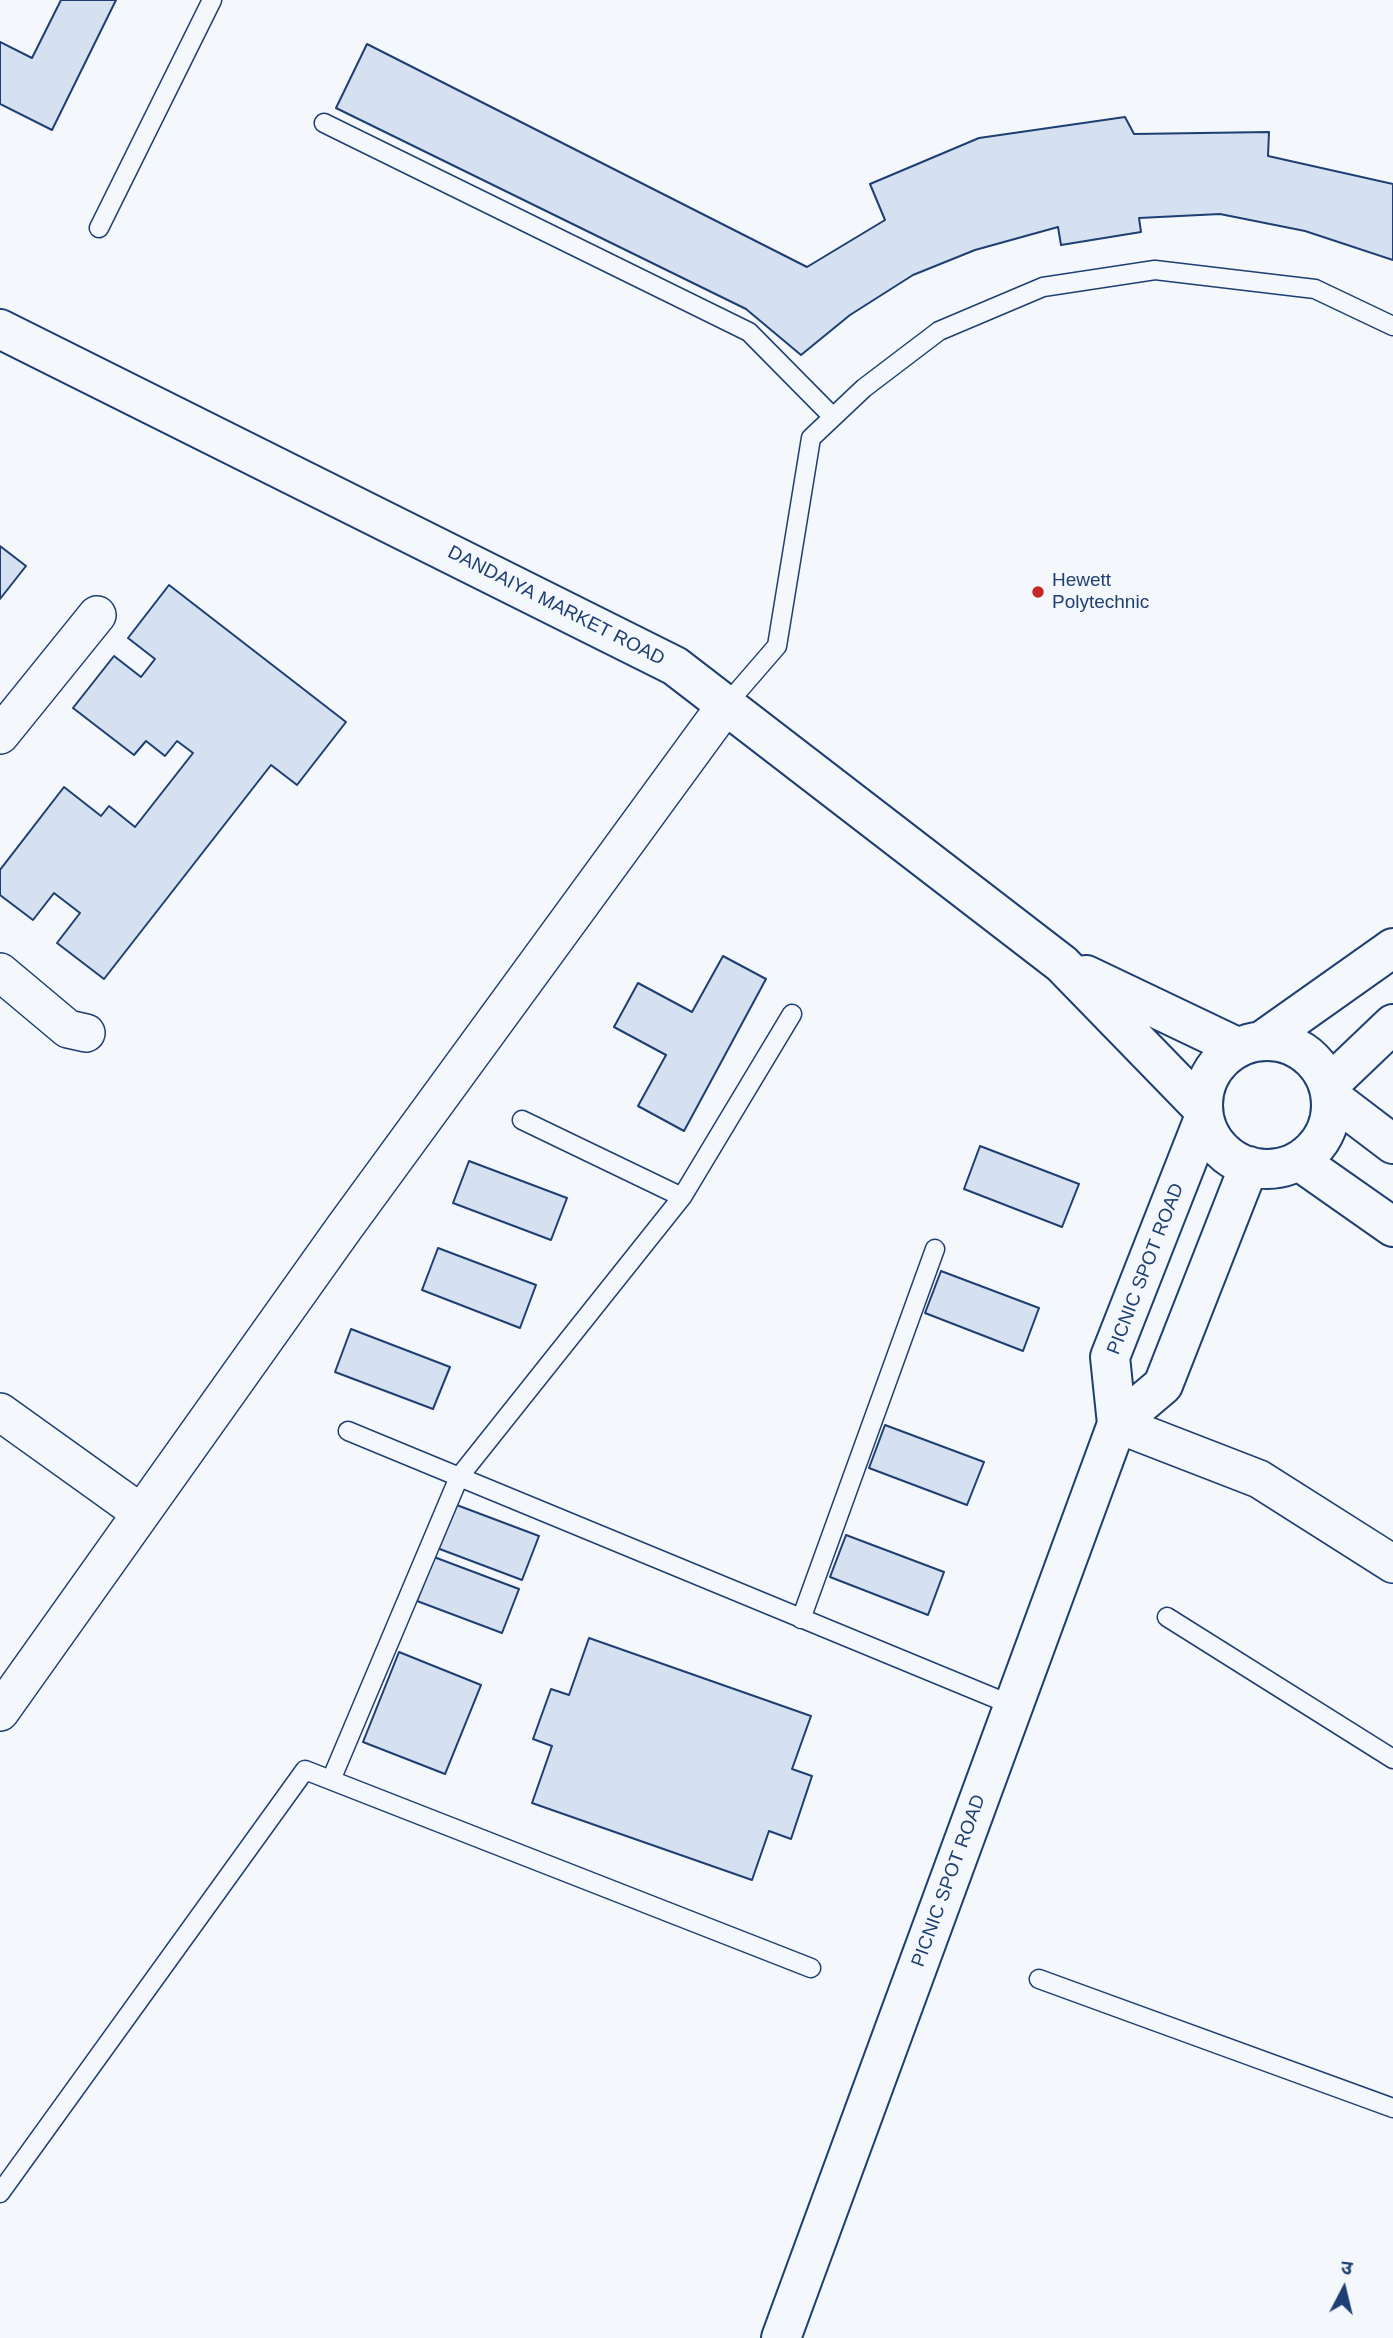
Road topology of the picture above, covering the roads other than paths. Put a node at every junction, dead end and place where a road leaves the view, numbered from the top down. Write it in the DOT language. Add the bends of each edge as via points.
graph roads {
  1 [pos="212,0"];
  2 [pos="324,124"];
  3 [pos="99,229"];
  4 [pos="1393,326"];
  5 [pos="0,329"];
  6 [pos="833,417"];
  7 [pos="97,615"];
  8 [pos="726,705"];
  9 [pos="0,735"];
  10 [pos="1393,948"];
  11 [pos="1062,964"];
  12 [pos="0,972"];
  13 [pos="792,1014"];
  14 [pos="1393,1024"];
  15 [pos="86,1032"];
  16 [pos="1250,1044"];
  17 [pos="1330,1091"];
  18 [pos="1204,1114"];
  19 [pos="522,1120"];
  20 [pos="1393,1144"];
  21 [pos="1299,1161"];
  22 [pos="1249,1166"];
  23 [pos="682,1197"];
  24 [pos="1393,1227"];
  25 [pos="935,1249"];
  26 [pos="0,1412"];
  27 [pos="1118,1424"];
  28 [pos="348,1431"];
  29 [pos="459,1477"];
  30 [pos="141,1513"];
  31 [pos="1393,1564"];
  32 [pos="1167,1618"];
  33 [pos="800,1619"];
  34 [pos="1014,1706"];
  35 [pos="0,1712"];
  36 [pos="1393,1759"];
  37 [pos="331,1780"];
  38 [pos="811,1968"];
  39 [pos="1039,1979"];
  40 [pos="1393,2108"];
  41 [pos="0,2193"];
  42 [pos="781,2338"];
  1 -- 3 [label="lane"];
  2 -- 6 [label="lane" via="749,332"];
  4 -- 6 [label="lane" via="1315,289 1155,270 1043,287 939,331"];
  5 -- 8 [label="street, DANDAIYA MARKET ROAD" via="676,666"];
  6 -- 8 [label="lane" via="811,438 777,646"];
  7 -- 9 [label="street"];
  8 -- 11 [label="street, DANDAIYA MARKET ROAD"];
  8 -- 30 [label="street"];
  10 -- 16 [label="street"];
  11 -- 16 [label="street"];
  11 -- 18 [label="street"];
  12 -- 15 [label="street" via="68,1029"];
  13 -- 23 [label="lane"];
  14 -- 17 [label="street"];
  16 -- 17 [label="street" via="1296,1047 1310,1056"];
  16 -- 18 [label="street" via="1222,1059 1210,1074"];
  17 -- 20 [label="street"];
  17 -- 21 [label="street" via="1328,1127"];
  18 -- 22 [label="street" via="1220,1148"];
  18 -- 27 [label="street, PICNIC SPOT ROAD" via="1110,1357"];
  19 -- 23 [label="lane"];
  21 -- 22 [label="street" via="1274,1168"];
  21 -- 24 [label="street"];
  22 -- 27 [label="street, PICNIC SPOT ROAD" via="1163,1385"];
  23 -- 29 [label="lane"];
  25 -- 33 [label="lane"];
  26 -- 30 [label="street"];
  27 -- 31 [label="street" via="1259,1479"];
  27 -- 34 [label="street, PICNIC SPOT ROAD"];
  28 -- 29 [label="lane"];
  29 -- 33 [label="lane"];
  29 -- 37 [label="lane"];
  30 -- 35 [label="street"];
  32 -- 36 [label="lane"];
  33 -- 34 [label="lane"];
  34 -- 42 [label="street, PICNIC SPOT ROAD"];
  37 -- 38 [label="lane"];
  37 -- 41 [label="lane" via="305,1770"];
  39 -- 40 [label="lane"];
}
